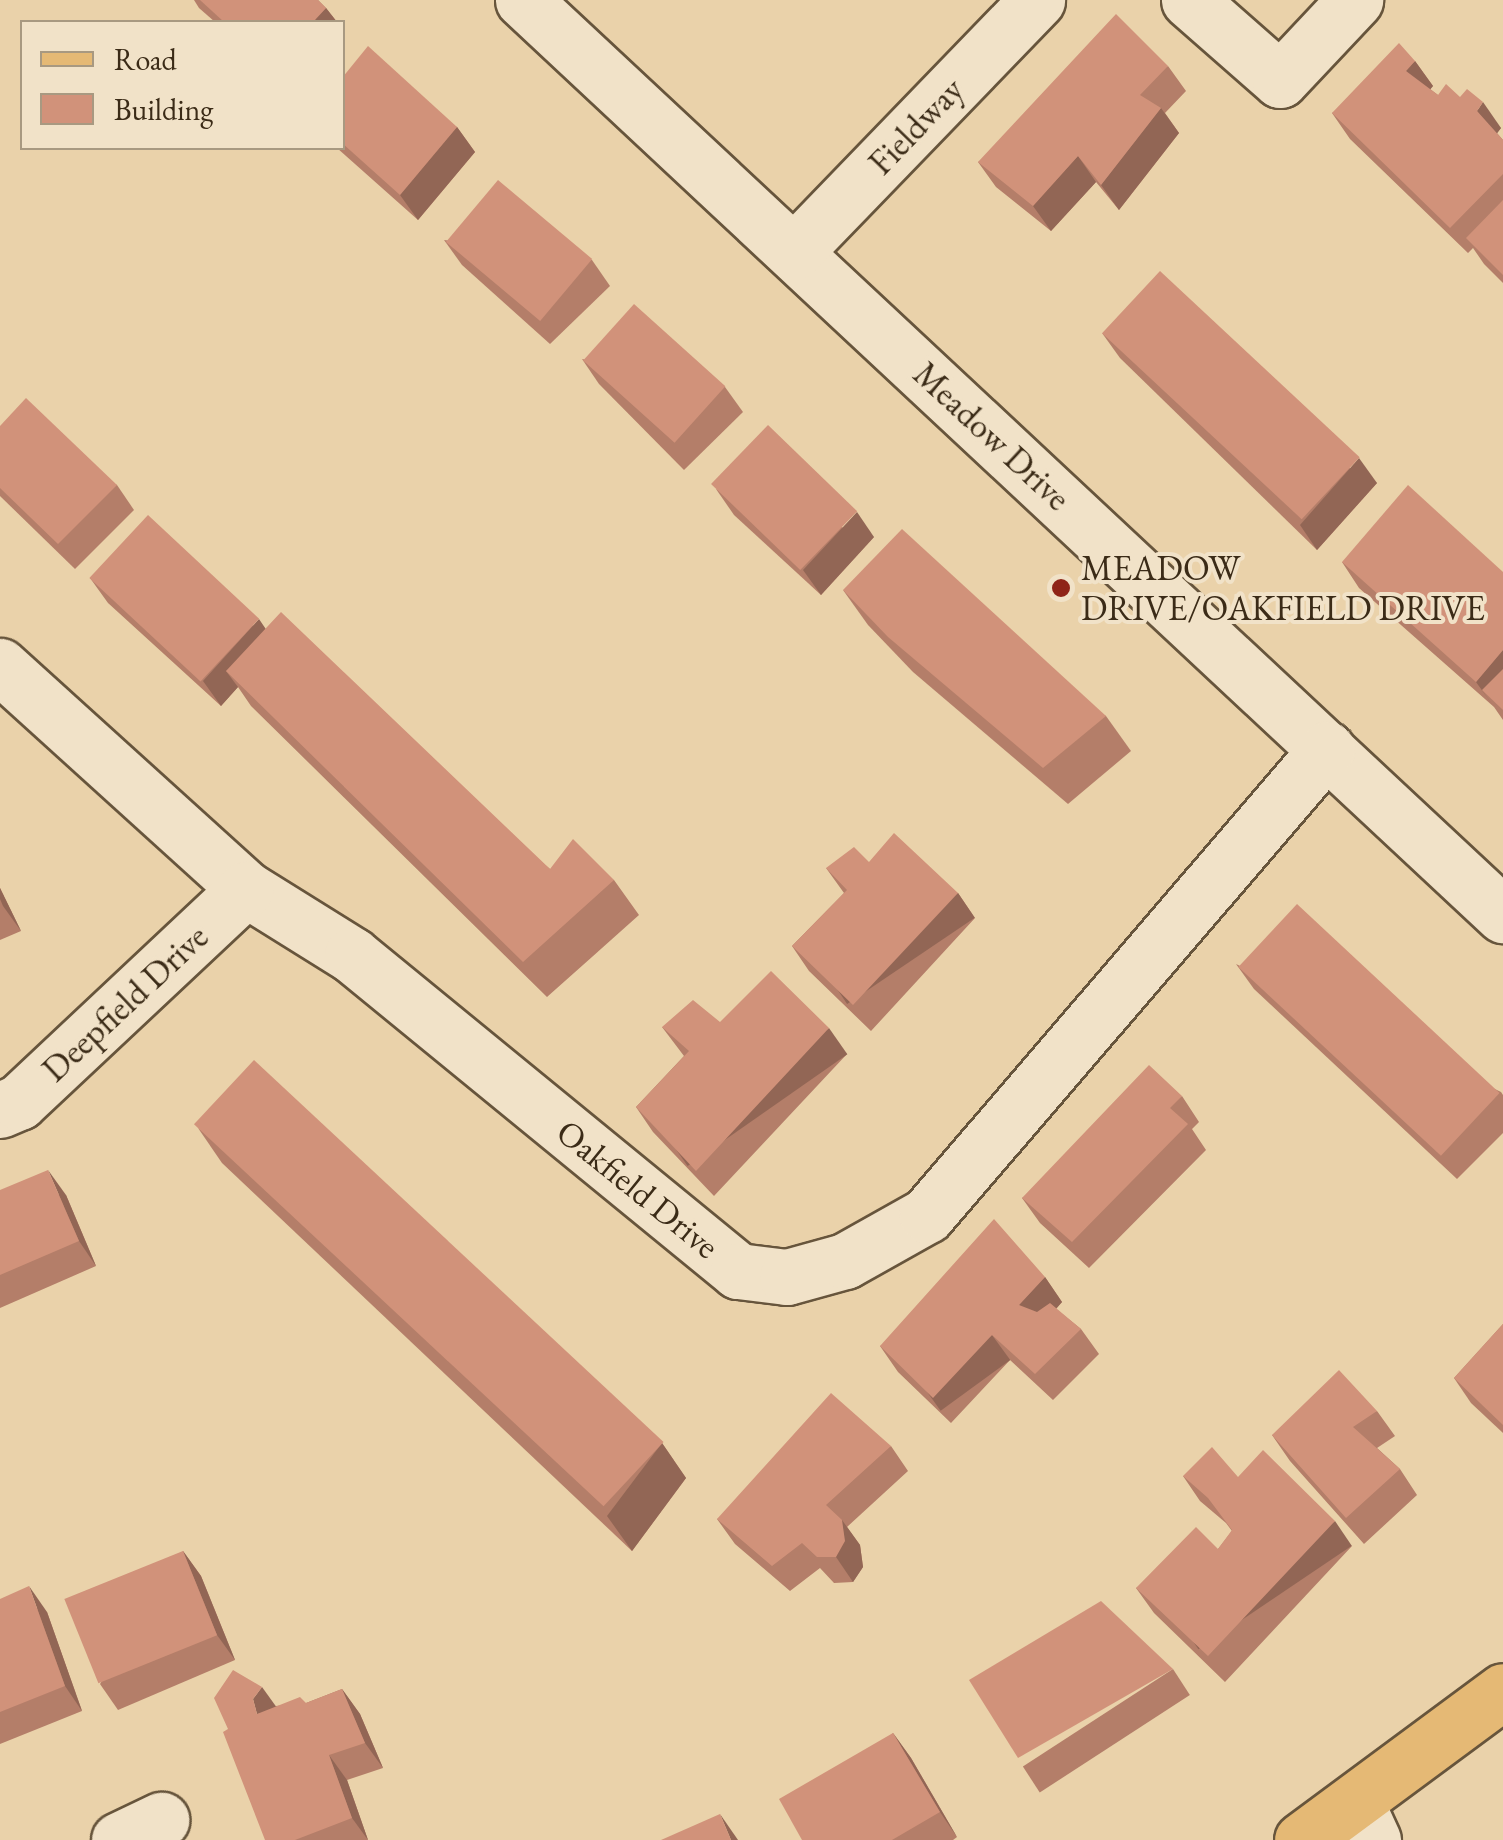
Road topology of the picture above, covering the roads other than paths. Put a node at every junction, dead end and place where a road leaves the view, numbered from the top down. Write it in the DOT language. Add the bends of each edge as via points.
graph roads {
  1 [pos="523,0"];
  2 [pos="1037,0"];
  3 [pos="1189,0"];
  4 [pos="1355,0"];
  5 [pos="794,252"];
  6 [pos="0,666"];
  7 [pos="1327,749"];
  8 [pos="246,889"];
  9 [pos="1503,915"];
  10 [pos="0,1110"];
  11 [pos="1503,1691"];
  12 [pos="1364,1822"];
  13 [pos="1302,1840"];
  1 -- 5 [label="street, Meadow Drive"];
  2 -- 5 [label="street, Fieldway"];
  3 -- 4 [label="street" via="1280,80"];
  5 -- 7 [label="street, Meadow Drive"];
  6 -- 8 [label="street, Oakfield Drive"];
  7 -- 8 [label="street, Oakfield Drive" via="926,1215 845,1260 787,1277 738,1271 352,955"];
  7 -- 9 [label="street, Meadow Drive"];
  8 -- 10 [label="street, Deepfield Drive" via="19,1102"];
  11 -- 12 [label="main road"];
  12 -- 13 [label="main road"];
}
